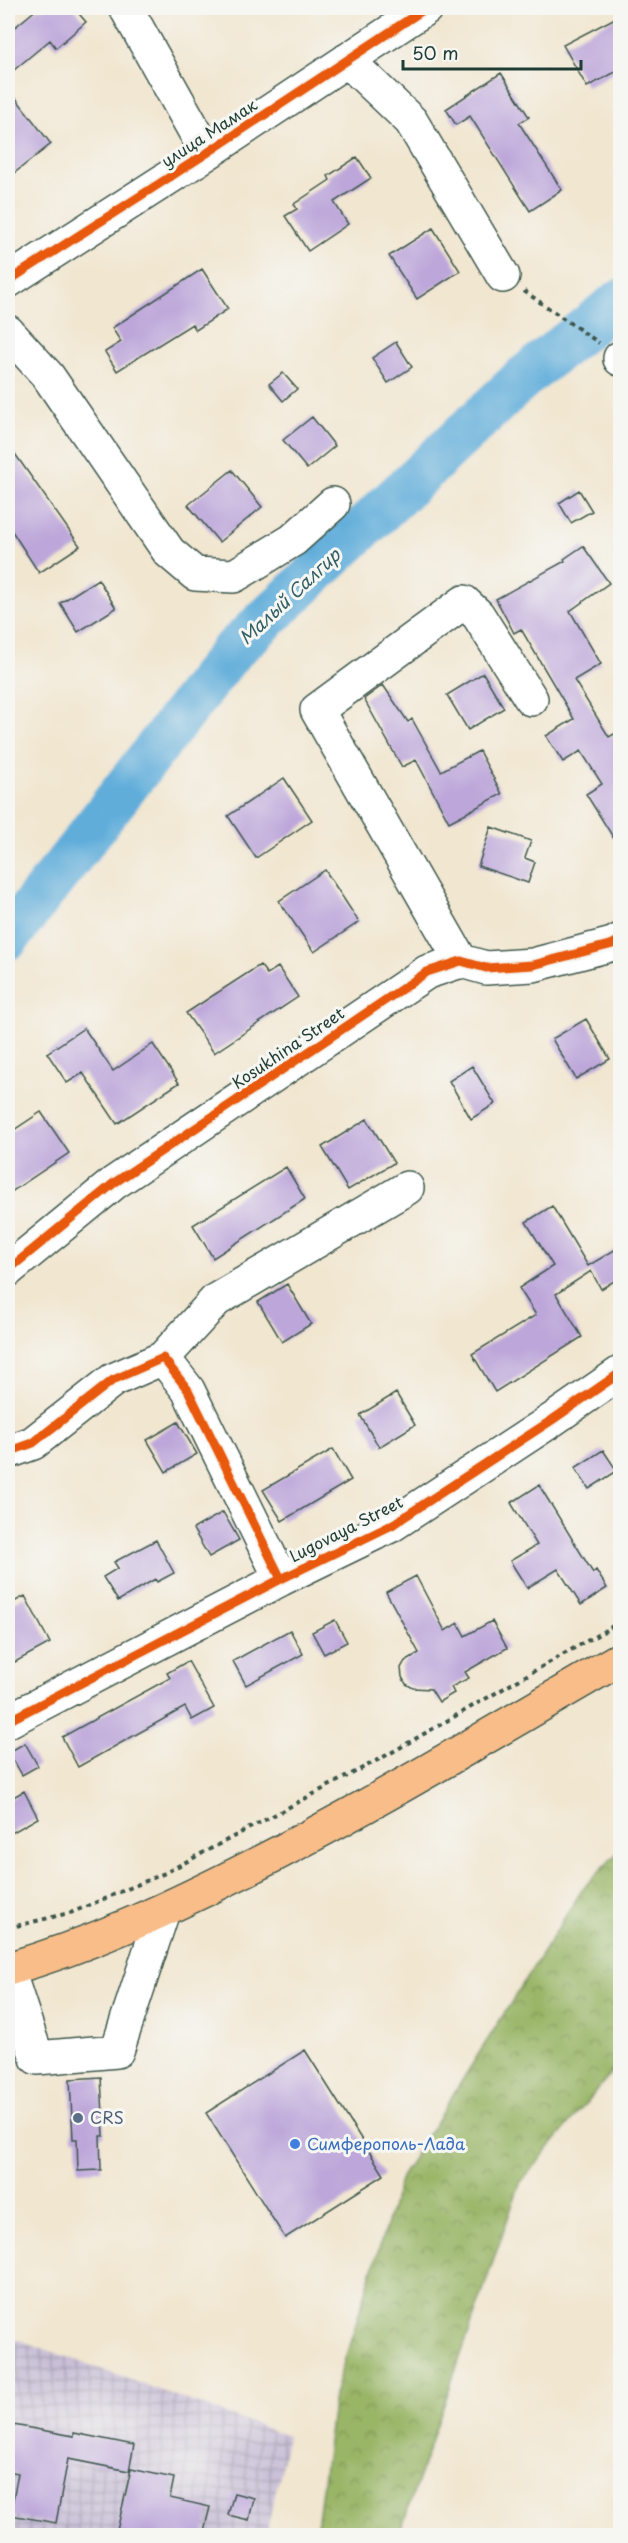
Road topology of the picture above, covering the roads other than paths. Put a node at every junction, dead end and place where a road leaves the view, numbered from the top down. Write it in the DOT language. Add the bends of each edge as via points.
graph roads {
  1 [pos="126,8"];
  2 [pos="426,8"];
  3 [pos="347,60"];
  4 [pos="207,153"];
  5 [pos="503,276"];
  6 [pos="8,279"];
  7 [pos="8,332"];
  8 [pos="333,504"];
  9 [pos="531,699"];
  10 [pos="621,940"];
  11 [pos="461,961"];
  12 [pos="407,1188"];
  13 [pos="8,1270"];
  14 [pos="163,1358"];
  15 [pos="621,1373"];
  16 [pos="8,1452"];
  17 [pos="281,1579"];
  18 [pos="621,1659"];
  19 [pos="8,1721"];
  20 [pos="164,1911"];
  21 [pos="8,1970"];
  1 -- 4 [label="street"];
  2 -- 3 [label="street, улица Мамак"];
  3 -- 4 [label="street, улица Мамак"];
  3 -- 5 [label="street" via="411,121"];
  4 -- 6 [label="street, улица Мамак"];
  7 -- 8 [label="street" via="48,376 169,552 195,574 234,576 293,540"];
  9 -- 11 [label="street" via="478,615 464,602 317,710"];
  10 -- 11 [label="street" via="533,964 486,968"];
  11 -- 13 [label="street, Kosukhina Street" via="427,972 114,1183"];
  12 -- 14 [label="street" via="216,1300"];
  14 -- 16 [label="street" via="113,1380 33,1443"];
  14 -- 17 [label="street" via="188,1390"];
  15 -- 17 [label="street, Lugovaya Street" via="392,1525"];
  17 -- 19 [label="street, Lugovaya Street"];
  18 -- 20 [label="main road" via="324,1830"];
  20 -- 21 [label="main road" via="91,1942"];
  20 -- 21 [label="street" via="117,2050 37,2058"];
}
